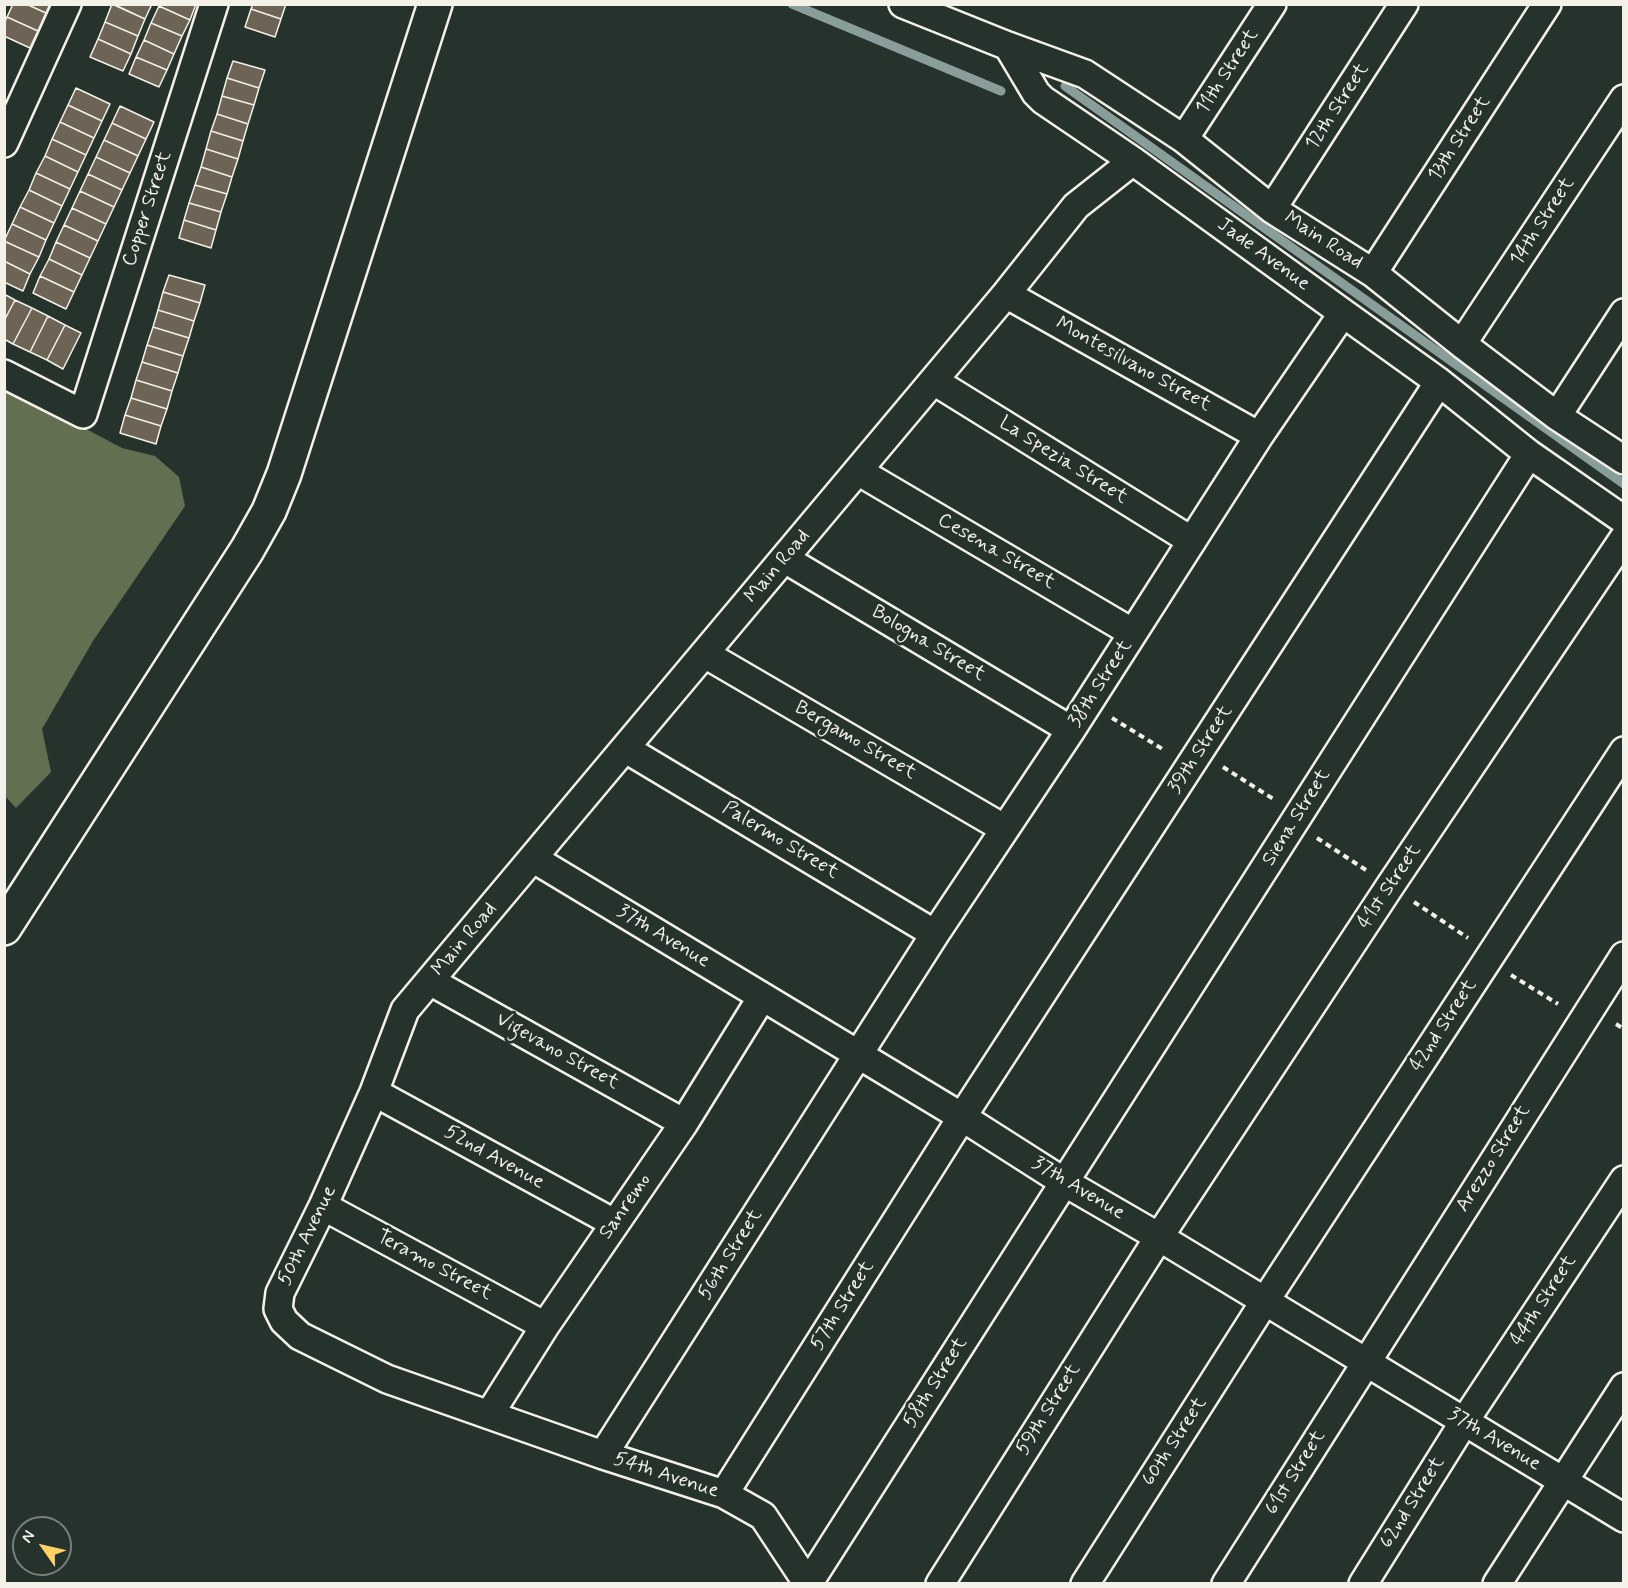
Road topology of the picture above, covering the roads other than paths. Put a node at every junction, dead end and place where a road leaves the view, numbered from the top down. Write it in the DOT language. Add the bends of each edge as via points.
graph roads {
  1 [pos="67,4"];
  2 [pos="214,4"];
  3 [pos="435,4"];
  4 [pos="903,4"];
  5 [pos="1272,4"];
  6 [pos="1404,4"];
  7 [pos="1547,4"];
  8 [pos="1008,46"];
  9 [pos="1623,99"];
  10 [pos="1184,139"];
  11 [pos="4,143"];
  12 [pos="1132,161"];
  13 [pos="1272,209"];
  14 [pos="1373,273"];
  15 [pos="1006,294"];
  16 [pos="1344,313"];
  17 [pos="1623,313"];
  18 [pos="1462,344"];
  19 [pos="4,374"];
  20 [pos="934,381"];
  21 [pos="1439,382"];
  22 [pos="1557,416"];
  23 [pos="1259,436"];
  24 [pos="1529,454"];
  25 [pos="1623,460"];
  26 [pos="858,471"];
  27 [pos="1623,520"];
  28 [pos="1623,538"];
  29 [pos="1192,541"];
  30 [pos="785,559"];
  31 [pos="1133,633"];
  32 [pos="705,654"];
  33 [pos="1071,730"];
  34 [pos="626,749"];
  35 [pos="1623,751"];
  36 [pos="1005,829"];
  37 [pos="534,859"];
  38 [pos="4,928"];
  39 [pos="935,934"];
  40 [pos="1623,956"];
  41 [pos="430,981"];
  42 [pos="762,997"];
  43 [pos="858,1055"];
  44 [pos="374,1092"];
  45 [pos="962,1117"];
  46 [pos="684,1123"];
  47 [pos="1623,1180"];
  48 [pos="1064,1182"];
  49 [pos="323,1206"];
  50 [pos="614,1224"];
  51 [pos="1159,1237"];
  52 [pos="1265,1301"];
  53 [pos="545,1326"];
  54 [pos="1366,1362"];
  55 [pos="1623,1387"];
  56 [pos="489,1415"];
  57 [pos="1464,1422"];
  58 [pos="603,1455"];
  59 [pos="1563,1482"];
  60 [pos="724,1494"];
  61 [pos="1623,1518"];
  62 [pos="808,1584"];
  63 [pos="940,1584"];
  64 [pos="1085,1584"];
  65 [pos="1226,1584"];
  66 [pos="1363,1584"];
  67 [pos="1497,1584"];
  1 -- 11 [label="street"];
  2 -- 19 [label="street, Copper Street" via="83,414"];
  3 -- 38 [label="street" via="269,511"];
  4 -- 8 [label="street"];
  5 -- 10 [label="street, 11th Street"];
  6 -- 13 [label="street, 12th Street"];
  7 -- 14 [label="street, 13th Street"];
  8 -- 10 [label="street, Main Road" via="1085,74"];
  8 -- 12 [label="street, Jade Avenue" via="1043,100"];
  9 -- 18 [label="street, 14th Street"];
  10 -- 13 [label="street, Main Road"];
  12 -- 15 [label="street, Main Road" via="1076,206"];
  12 -- 16 [label="street, Jade Avenue"];
  13 -- 14 [label="street, Main Road"];
  14 -- 18 [label="street, Main Road"];
  15 -- 20 [label="street, Main Road"];
  15 -- 23 [label="street, Montesilvano Street"];
  16 -- 21 [label="street, Jade Avenue"];
  16 -- 23 [label="street, 38th Street"];
  17 -- 22 [label="street"];
  18 -- 22 [label="street, Main Road"];
  20 -- 26 [label="street, Main Road"];
  20 -- 29 [label="street, La Spezia Street"];
  21 -- 24 [label="street, Jade Avenue"];
  21 -- 45 [label="street, 39th Street"];
  22 -- 25 [label="street, Main Road"];
  23 -- 29 [label="street, 38th Street"];
  24 -- 27 [label="street, Jade Avenue"];
  24 -- 48 [label="street, Siena Street"];
  26 -- 30 [label="street, Main Road"];
  26 -- 31 [label="street, Cesena Street"];
  28 -- 51 [label="street, 41st Street"];
  29 -- 31 [label="street, 38th Street"];
  30 -- 32 [label="street, Main Road"];
  30 -- 33 [label="street, Bologna Street"];
  31 -- 33 [label="street, 38th Street"];
  32 -- 34 [label="street, Main Road"];
  32 -- 36 [label="street, Bergamo Street"];
  33 -- 36 [label="street, 38th Street"];
  34 -- 37 [label="street, Main Road"];
  34 -- 39 [label="street, Palermo Street"];
  35 -- 52 [label="street, 42nd Street"];
  36 -- 39 [label="street, 38th Street"];
  37 -- 41 [label="street, Main Road"];
  37 -- 42 [label="street, 37th Avenue"];
  39 -- 43 [label="street, 38th Street"];
  40 -- 54 [label="street, Arezzo Street"];
  41 -- 44 [label="street, 50th Avenue" via="405,1010"];
  41 -- 46 [label="street, Vigevano Street"];
  42 -- 43 [label="street, 37th Avenue"];
  42 -- 46 [label="street, Sanremo"];
  43 -- 45 [label="street, 37th Avenue"];
  43 -- 58 [label="street, 56th Street"];
  44 -- 49 [label="street, 50th Avenue"];
  44 -- 50 [label="street, 52nd Avenue"];
  45 -- 48 [label="street, 37th Avenue"];
  45 -- 60 [label="street, 57th Street"];
  46 -- 50 [label="street, Sanremo"];
  47 -- 57 [label="street, 44th Street"];
  48 -- 51 [label="street, 37th Avenue"];
  48 -- 62 [label="street, 58th Street"];
  49 -- 53 [label="street, Teramo Street"];
  49 -- 56 [label="street, 50th Avenue" via="280,1293 278,1309 284,1321 300,1336 387,1379"];
  50 -- 53 [label="street, Sanremo"];
  51 -- 52 [label="street, 37th Avenue"];
  51 -- 63 [label="street, 59th Street"];
  52 -- 54 [label="street, 37th Avenue"];
  52 -- 64 [label="street, 60th Street"];
  53 -- 56 [label="street, Sanremo"];
  54 -- 57 [label="street, 37th Avenue"];
  54 -- 65 [label="street, 61st Street"];
  55 -- 59 [label="street"];
  56 -- 58 [label="street, 54th Avenue"];
  57 -- 59 [label="street, 37th Avenue"];
  57 -- 66 [label="street, 62nd Street"];
  58 -- 60 [label="street, 54th Avenue"];
  59 -- 61 [label="street, 37th Avenue"];
  59 -- 67 [label="street"];
  60 -- 62 [label="street, 54th Avenue" via="763,1516"];
}
